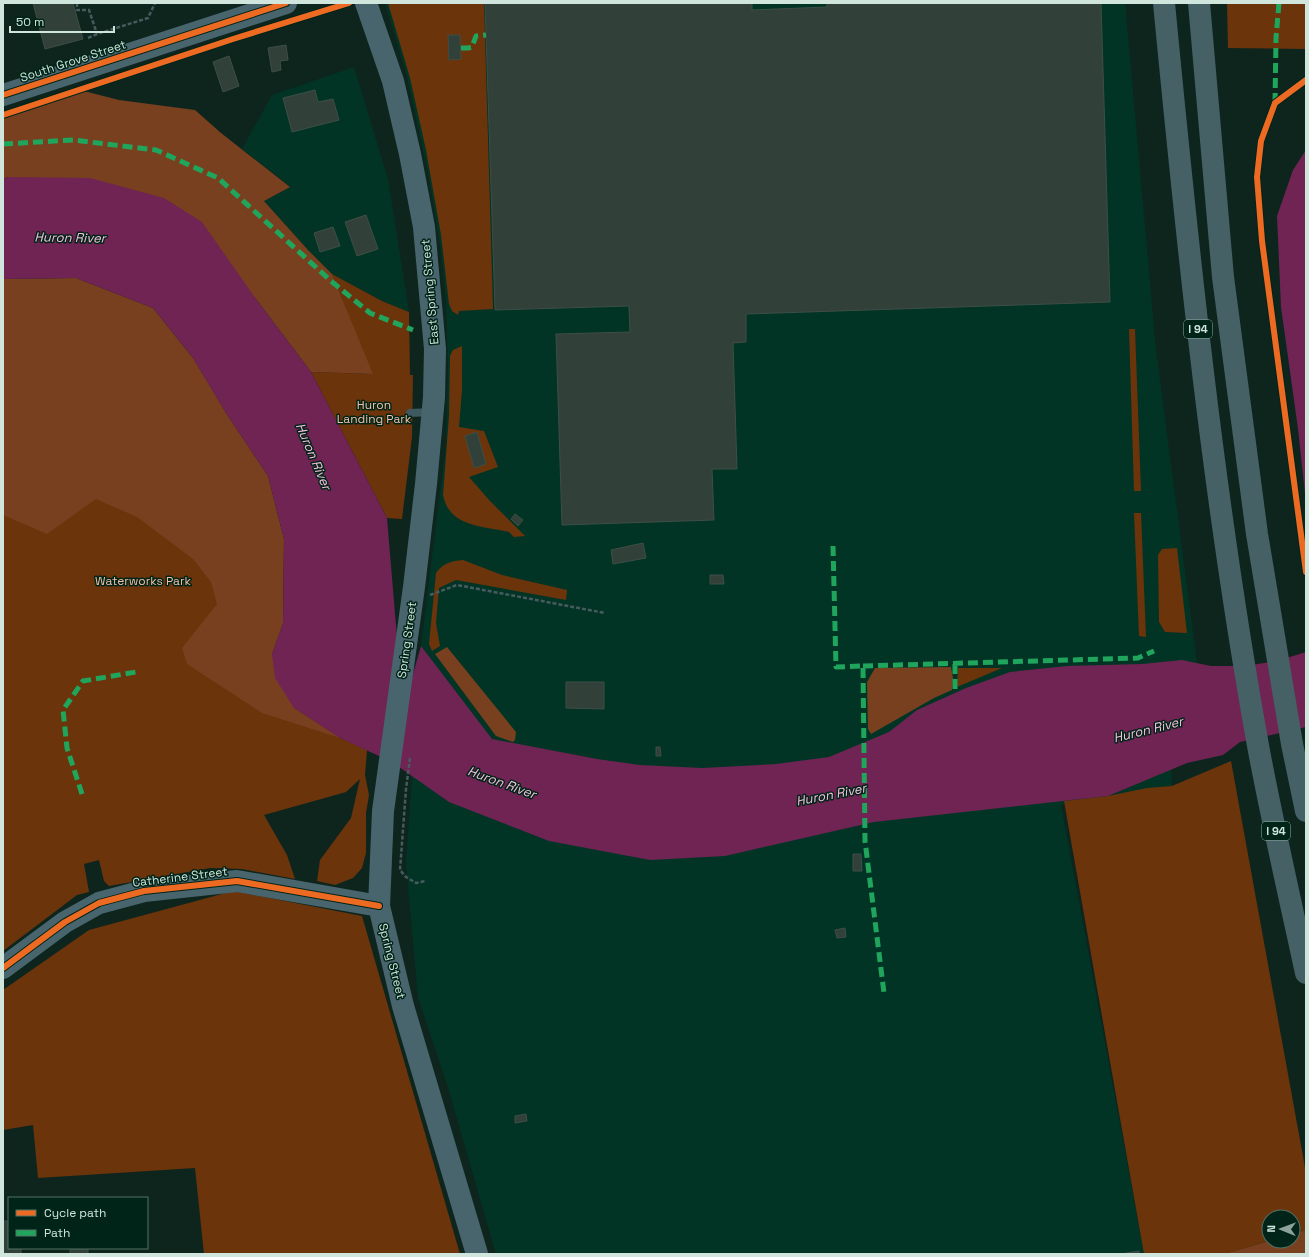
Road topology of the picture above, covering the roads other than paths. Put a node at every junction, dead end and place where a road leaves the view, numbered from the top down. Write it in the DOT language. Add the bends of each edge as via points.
graph roads {
  1 [pos="286,3"];
  2 [pos="366,3"];
  3 [pos="1164,3"];
  4 [pos="1199,3"];
  5 [pos="3,95"];
  6 [pos="433,412"];
  7 [pos="410,413"];
  8 [pos="422,591"];
  9 [pos="1306,810"];
  10 [pos="379,906"];
  11 [pos="3,968"];
  12 [pos="1306,973"];
  13 [pos="477,1254"];
  1 -- 5 [label="main road, South Grove Street"];
  2 -- 6 [label="main road, East Spring Street" via="393,81 424,227 435,349"];
  3 -- 12 [label="highway, I 94" via="1206,400 1225,536 1260,752"];
  4 -- 9 [label="highway, I 94" via="1223,277 1257,534 1292,744"];
  6 -- 7 [label="lane"];
  6 -- 8 [label="main road, East Spring Street" via="426,484"];
  8 -- 10 [label="main road, Spring Street" via="383,811"];
  10 -- 11 [label="main road, Catherine Street" via="237,881 144,891 99,903 65,922"];
  10 -- 13 [label="main road, Spring Street" via="403,1006"];
}
